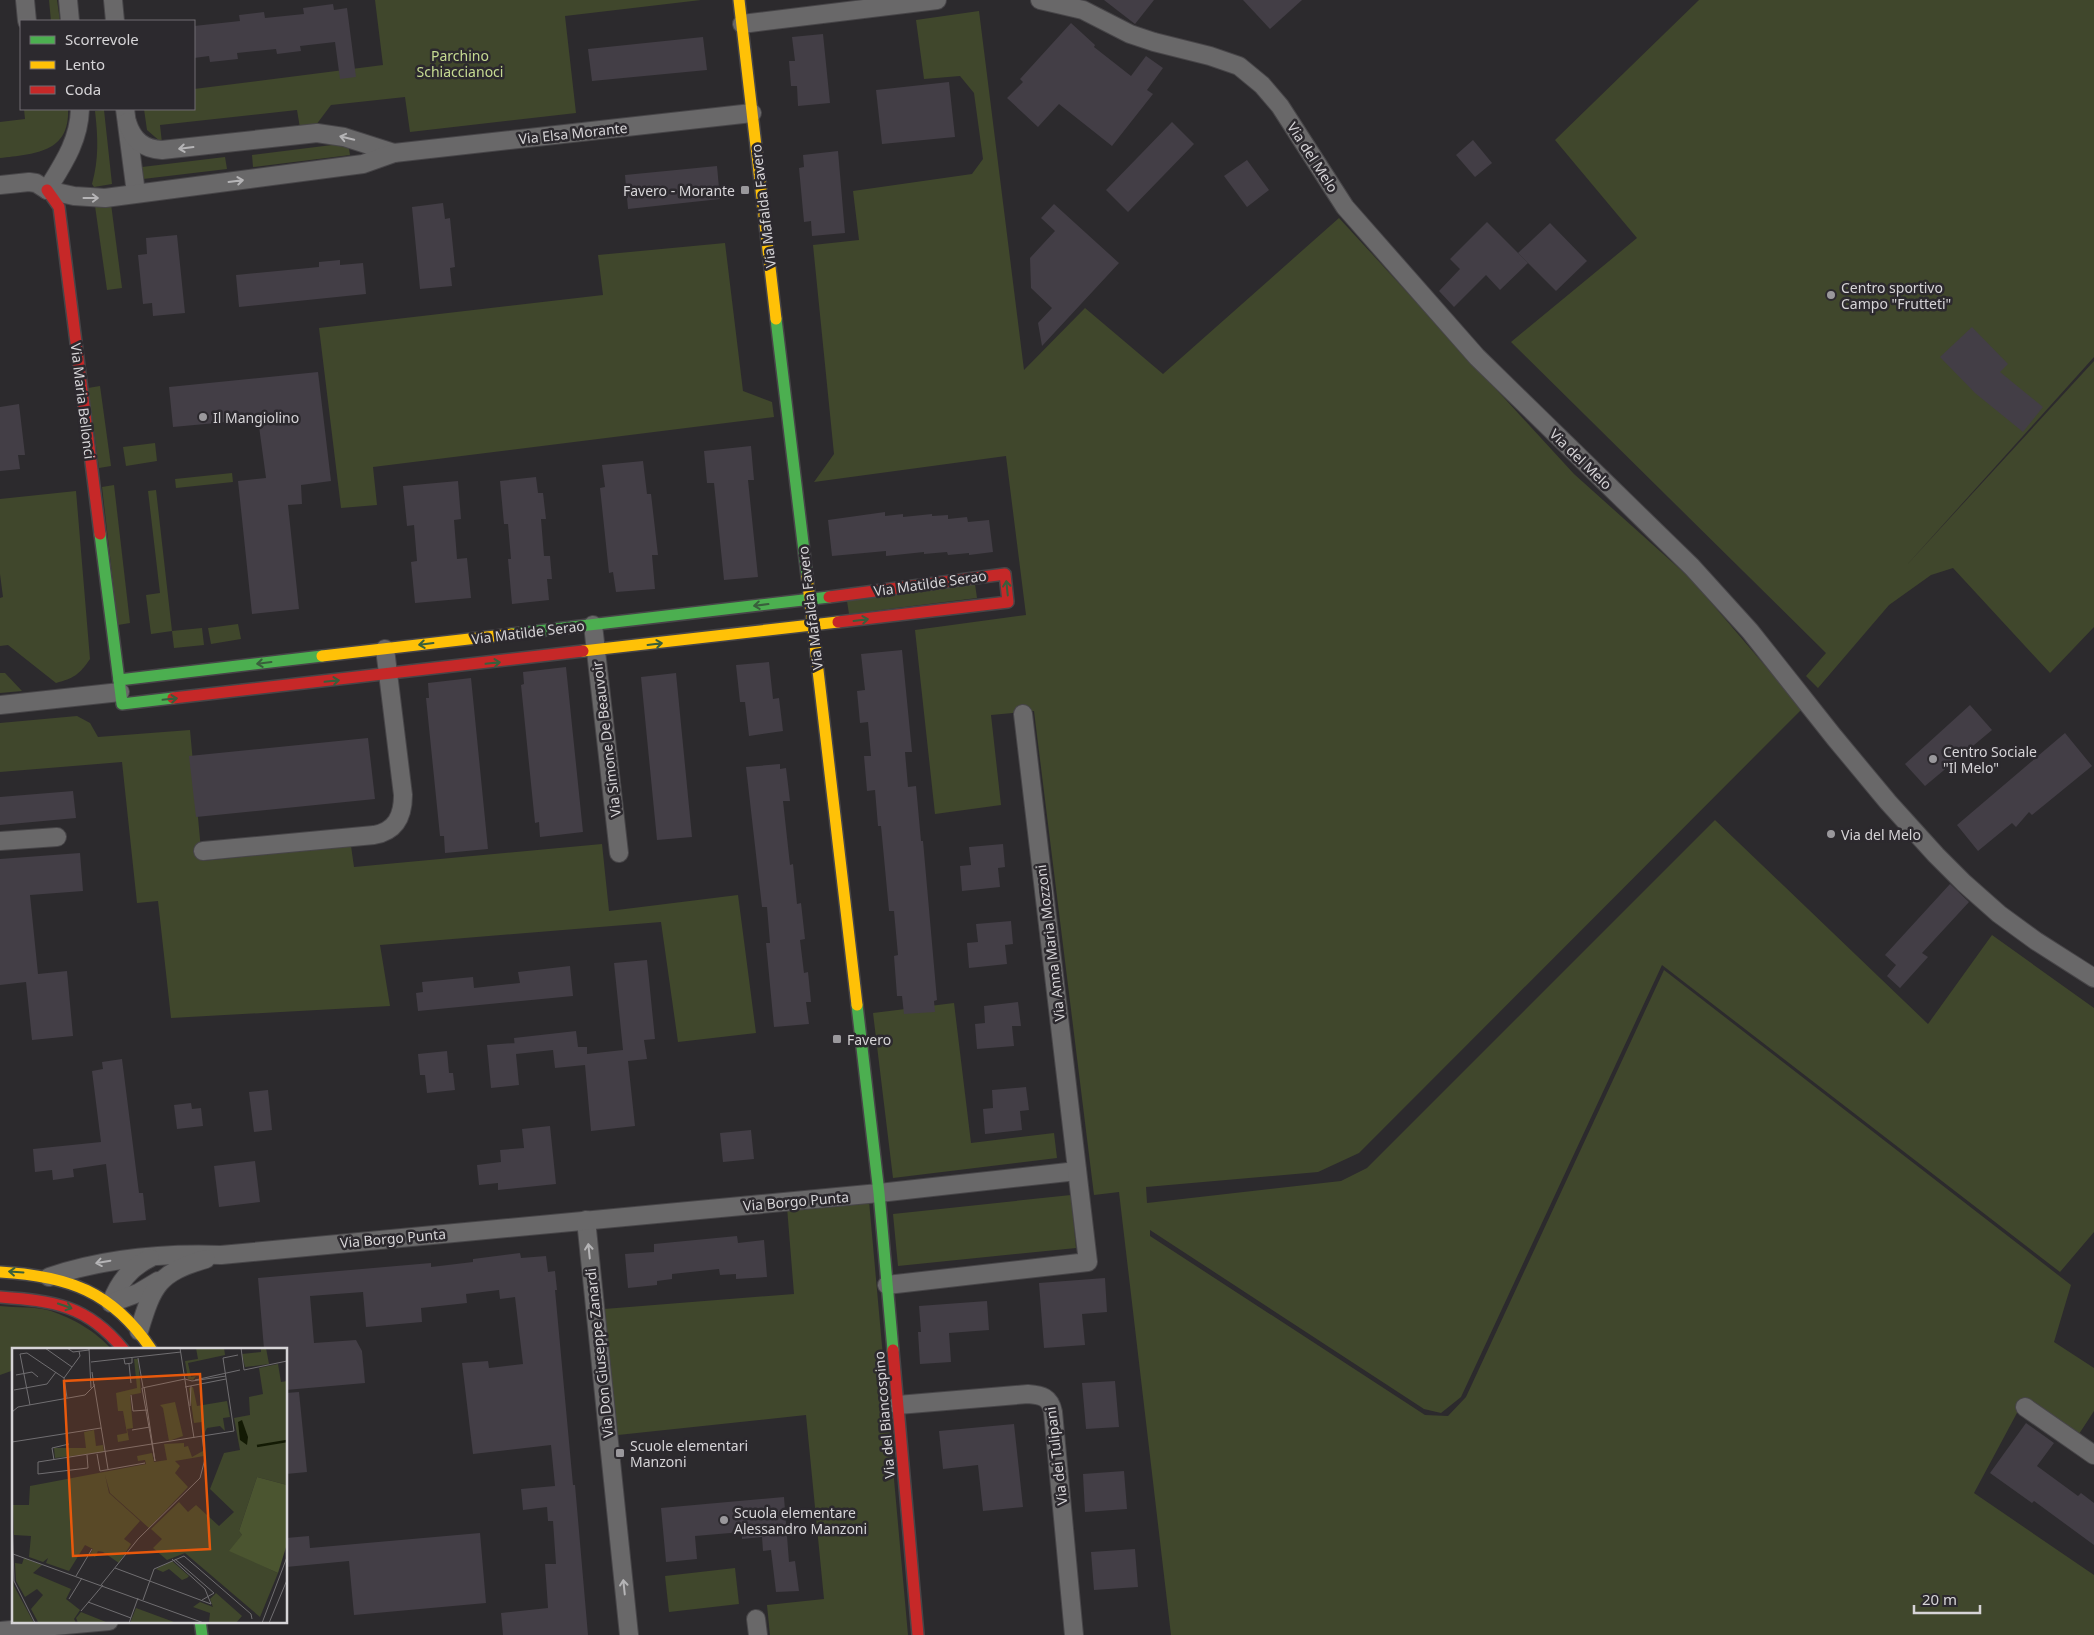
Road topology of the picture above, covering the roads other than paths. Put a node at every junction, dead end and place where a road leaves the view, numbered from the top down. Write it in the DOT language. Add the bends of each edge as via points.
graph roads {
  1 [pos="25,0"];
  2 [pos="68,0"];
  3 [pos="113,0"];
  4 [pos="739,0"];
  5 [pos="938,0"];
  6 [pos="1040,0"];
  7 [pos="27,20"];
  8 [pos="70,20"];
  9 [pos="115,20"];
  10 [pos="742,24"];
  11 [pos="80,110"];
  12 [pos="752,113"];
  13 [pos="126,116"];
  14 [pos="394,153"];
  15 [pos="0,185"];
  16 [pos="47,190"];
  17 [pos="136,193"];
  18 [pos="809,600"];
  19 [pos="593,625"];
  20 [pos="813,626"];
  21 [pos="385,649"];
  22 [pos="596,651"];
  23 [pos="388,674"];
  24 [pos="120,692"];
  25 [pos="0,705"];
  26 [pos="1022,714"];
  27 [pos="57,837"];
  28 [pos="0,841"];
  29 [pos="203,851"];
  30 [pos="619,853"];
  31 [pos="2094,978"];
  32 [pos="1078,1171"];
  33 [pos="879,1193"];
  34 [pos="586,1220"];
  35 [pos="221,1255"];
  36 [pos="154,1256"];
  37 [pos="0,1272"];
  38 [pos="168,1274"];
  39 [pos="49,1277"];
  40 [pos="887,1285"];
  41 [pos="0,1297"];
  42 [pos="111,1303"];
  43 [pos="98,1322"];
  44 [pos="139,1331"];
  45 [pos="122,1348"];
  46 [pos="150,1348"];
  47 [pos="898,1405"];
  48 [pos="2025,1407"];
  49 [pos="2094,1455"];
  50 [pos="98,1622"];
  51 [pos="200,1622"];
  52 [pos="0,1631"];
  53 [pos="202,1635"];
  54 [pos="629,1635"];
  55 [pos="918,1635"];
  56 [pos="1074,1635"];
  1 -- 7 [label="street"];
  2 -- 8 [label="street"];
  3 -- 9 [label="street"];
  4 -- 10 [label="street, Via Mafalda Favero"];
  5 -- 10 [label="street"];
  6 -- 31 [label="street, Via del Melo" via="1083,10 1130,34 1239,66 1262,85 1280,106 1345,207 1477,357 1698,574 1750,631 1834,737 1936,855 2000,914"];
  10 -- 12 [label="street, Via Mafalda Favero"];
  11 -- 16 [label="street" via="72,148"];
  12 -- 14 [label="street, Via Elsa Morante"];
  12 -- 18 [label="street, Via Mafalda Favero"];
  14 -- 13 [label="street, Via Elsa Morante, one-way" via="344,137 316,133 154,150 138,142"];
  13 -- 17 [label="street, Via Elsa Morante"];
  17 -- 14 [label="street, Via Elsa Morante, one-way" via="363,164"];
  15 -- 16 [label="street, Via Elsa Morante" via="29,182"];
  16 -- 17 [label="street, Via Elsa Morante, one-way" via="83,198"];
  16 -- 24 [label="street, Via Maria Bellonci" via="58,207"];
  18 -- 19 [label="street, Via Matilde Serao, one-way"];
  18 -- 20 [label="street, Via Mafalda Favero"];
  20 -- 18 [label="street, Via Matilde Serao, one-way" via="1008,602 1005,574"];
  19 -- 21 [label="street, Via Matilde Serao, one-way"];
  19 -- 22 [label="street, Via Simone De Beauvoir"];
  22 -- 20 [label="street, Via Matilde Serao, one-way"];
  20 -- 33 [label="street, Via Mafalda Favero"];
  21 -- 23 [label="street"];
  21 -- 24 [label="street, Via Matilde Serao, one-way"];
  23 -- 22 [label="street, Via Matilde Serao, one-way"];
  22 -- 30 [label="street, Via Simone De Beauvoir"];
  24 -- 23 [label="street, Via Matilde Serao, one-way"];
  23 -- 29 [label="street" via="403,795 401,813 394,826 374,835"];
  24 -- 25 [label="street, Via Matilde Serao"];
  26 -- 32 [label="street, Via Anna Maria Mozzoni"];
  27 -- 28 [label="street"];
  32 -- 33 [label="street, Via Borgo Punta"];
  32 -- 40 [label="street" via="1088,1262"];
  33 -- 34 [label="street, Via Borgo Punta"];
  33 -- 40 [label="street, Via del Biancospino"];
  34 -- 35 [label="street, Via Borgo Punta"];
  54 -- 34 [label="street, Via Don Giuseppe Zanardi, one-way"];
  35 -- 36 [label="street, Via Borgo Punta"];
  35 -- 38 [label="street, Via Borgo Punta"];
  36 -- 39 [label="street, Via Borgo Punta, one-way" via="101,1262"];
  36 -- 42 [label="street" via="130,1271"];
  39 -- 37 [label="street, Via Borgo Punta, one-way"];
  38 -- 42 [label="street, Via Borgo Punta" via="138,1293"];
  38 -- 44 [label="street, Via Borgo Punta" via="151,1294"];
  39 -- 42 [label="street, Via Borgo Punta" via="67,1281"];
  40 -- 47 [label="street, Via del Biancospino"];
  41 -- 43 [label="street, one-way" via="50,1301"];
  42 -- 43 [label="street"];
  42 -- 44 [label="street"];
  43 -- 45 [label="street"];
  44 -- 46 [label="street"];
  47 -- 55 [label="street, Via del Biancospino"];
  47 -- 56 [label="street, Via dei Tulipani" via="1028,1394 1048,1399 1054,1412"];
  48 -- 49 [label="street"];
  50 -- 52 [label="street"];
  51 -- 53 [label="street"];
}
